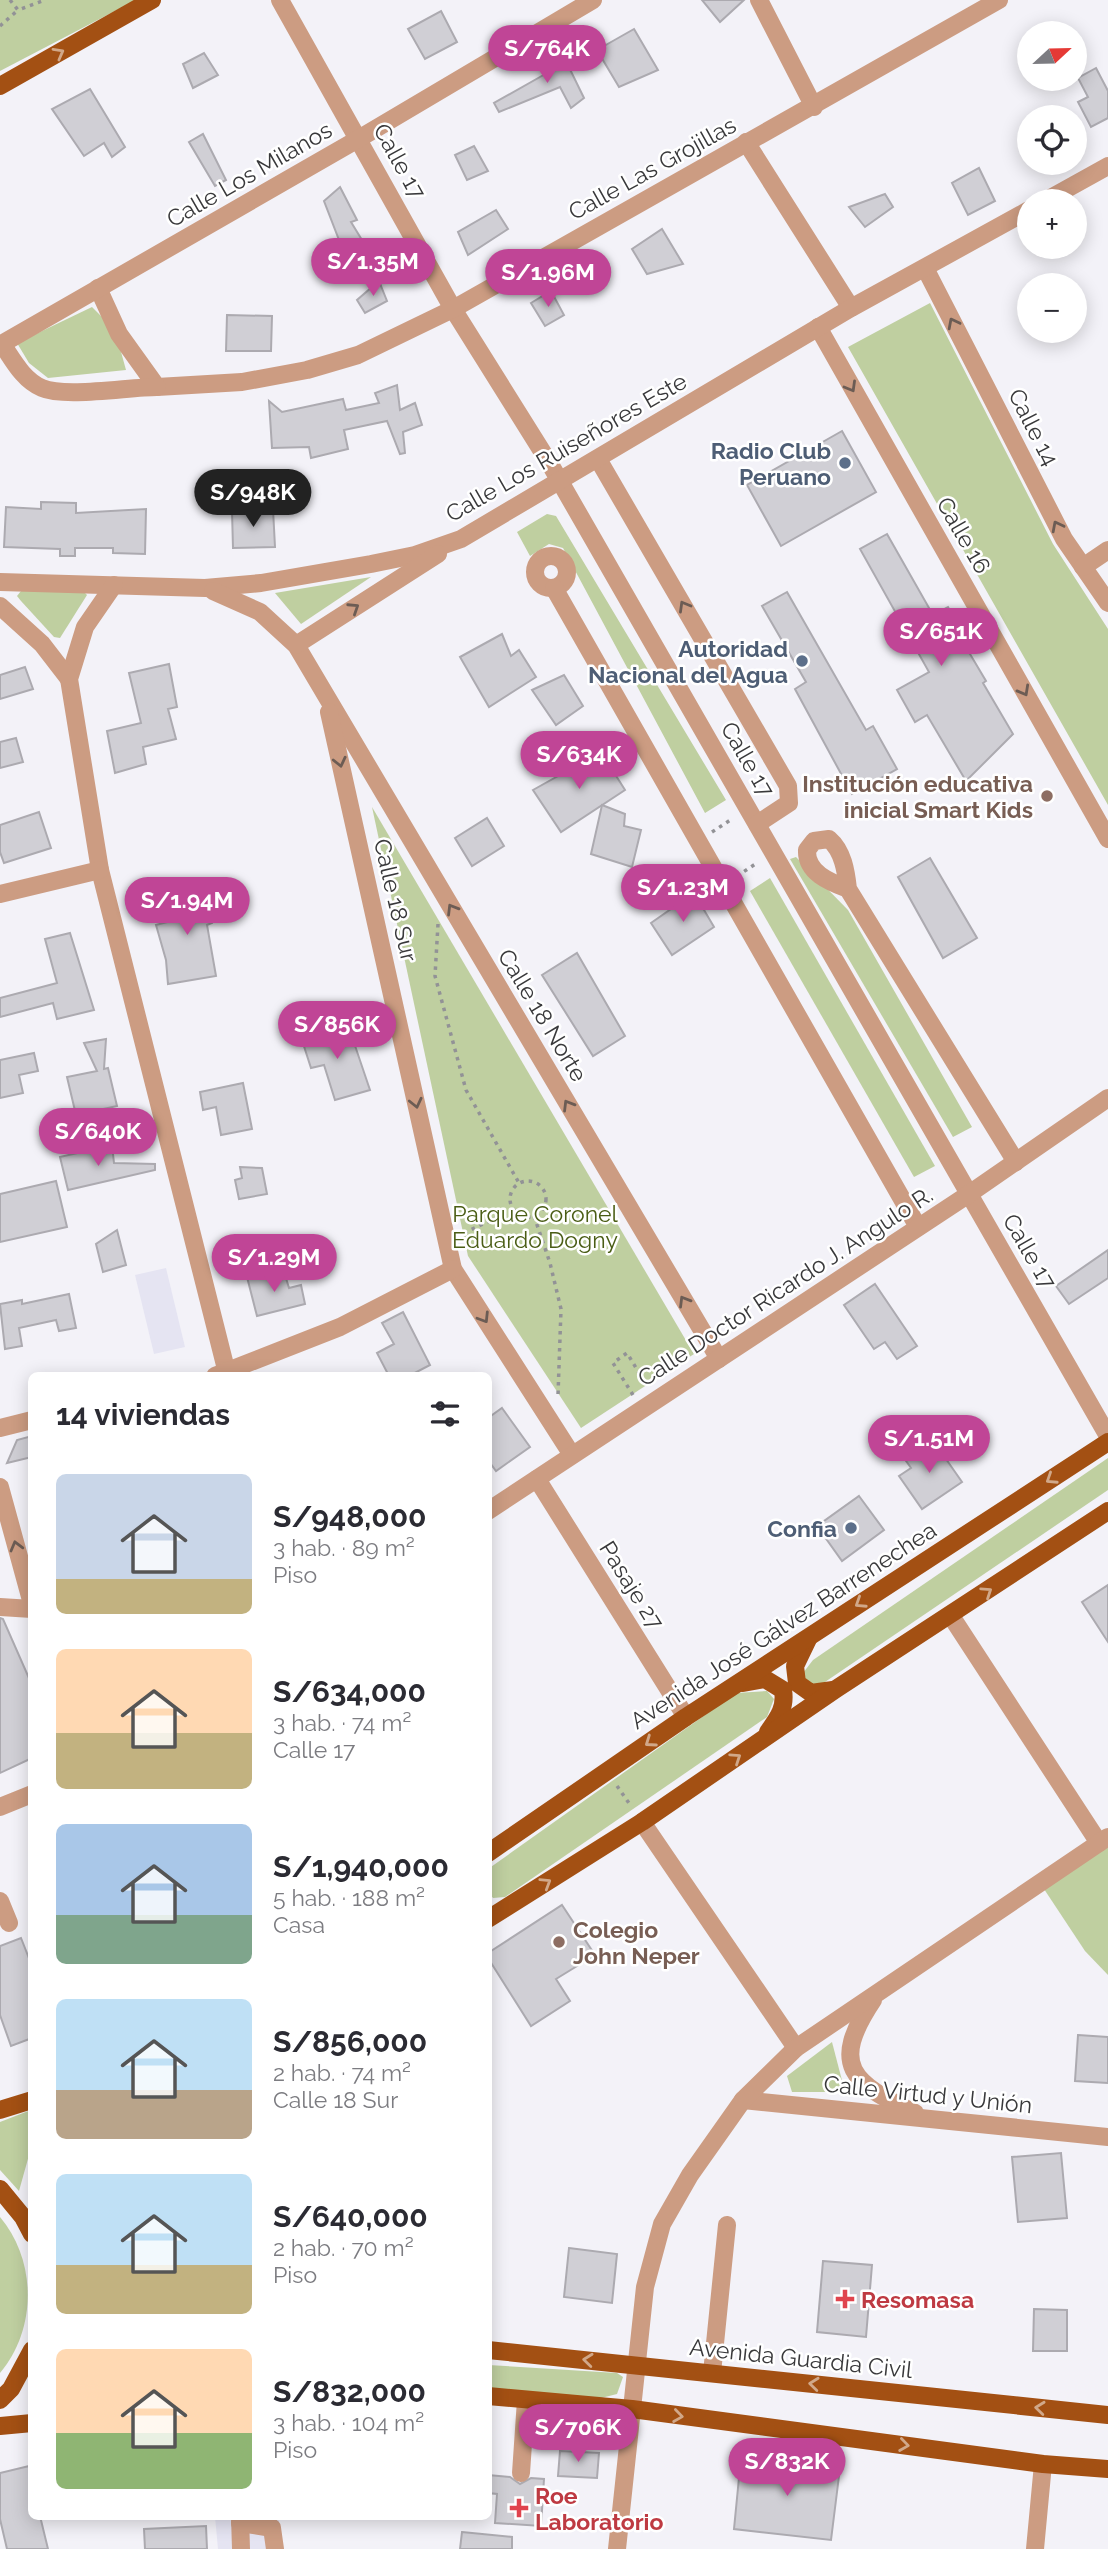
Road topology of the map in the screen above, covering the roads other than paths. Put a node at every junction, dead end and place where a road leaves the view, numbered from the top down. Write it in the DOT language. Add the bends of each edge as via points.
graph roads {
  1 [pos="152,0"];
  2 [pos="280,0"];
  3 [pos="593,0"];
  4 [pos="759,0"];
  5 [pos="999,0"];
  6 [pos="0,86"];
  7 [pos="814,107"];
  8 [pos="360,138"];
  9 [pos="746,142"];
  10 [pos="1108,166"];
  11 [pos="1067,189"];
  12 [pos="1017,217"];
  13 [pos="925,268"];
  14 [pos="97,288"];
  15 [pos="851,308"];
  16 [pos="453,309"];
  17 [pos="818,327"];
  18 [pos="1,344"];
  19 [pos="157,387"];
  20 [pos="598,459"];
  21 [pos="561,482"];
  22 [pos="461,540"];
  23 [pos="1108,550"];
  24 [pos="1083,567"];
  25 [pos="0,582"];
  26 [pos="114,585"];
  27 [pos="205,588"];
  28 [pos="554,588"];
  29 [pos="1108,603"];
  30 [pos="0,606"];
  31 [pos="296,645"];
  32 [pos="69,679"];
  33 [pos="325,695"];
  34 [pos="753,817"];
  35 [pos="1108,839"];
  36 [pos="100,870"];
  37 [pos="848,889"];
  38 [pos="0,894"];
  39 [pos="1108,1098"];
  40 [pos="1016,1163"];
  41 [pos="969,1194"];
  42 [pos="918,1227"];
  43 [pos="453,1269"];
  44 [pos="719,1359"];
  45 [pos="221,1372"];
  46 [pos="226,1372"];
  47 [pos="28,1421"];
  48 [pos="0,1428"];
  49 [pos="1108,1436"];
  50 [pos="1108,1442"];
  51 [pos="572,1455"];
  52 [pos="537,1479"];
  53 [pos="0,1487"];
  54 [pos="492,1508"];
  55 [pos="1108,1511"];
  56 [pos="28,1591"];
  57 [pos="28,1606"];
  58 [pos="0,1607"];
  59 [pos="951,1616"];
  60 [pos="810,1635"];
  61 [pos="733,1686"];
  62 [pos="836,1689"];
  63 [pos="686,1717"];
  64 [pos="762,1741"];
  65 [pos="28,1796"];
  66 [pos="0,1807"];
  67 [pos="642,1822"];
  68 [pos="1104,1840"];
  69 [pos="492,1850"];
  70 [pos="0,1901"];
  71 [pos="492,1916"];
  72 [pos="9,1923"];
  73 [pos="877,1993"];
  74 [pos="796,2048"];
  75 [pos="743,2100"];
  76 [pos="28,2101"];
  77 [pos="0,2110"];
  78 [pos="928,2119"];
  79 [pos="1108,2137"];
  80 [pos="0,2189"];
  81 [pos="727,2225"];
  82 [pos="28,2226"];
  83 [pos="492,2350"];
  84 [pos="28,2357"];
  85 [pos="636,2365"];
  86 [pos="712,2373"];
  87 [pos="492,2396"];
  88 [pos="0,2400"];
  89 [pos="526,2400"];
  90 [pos="632,2409"];
  91 [pos="1108,2415"];
  92 [pos="28,2423"];
  93 [pos="0,2426"];
  94 [pos="1042,2464"];
  95 [pos="1108,2469"];
  96 [pos="521,2473"];
  97 [pos="240,2520"];
  98 [pos="241,2549"];
  99 [pos="275,2549"];
  100 [pos="617,2549"];
  101 [pos="1035,2549"];
  6 -- 1 [label="main road, one-way"];
  2 -- 8 [label="street, Calle 17"];
  3 -- 8 [label="street, Calle Los Milanos"];
  4 -- 7 [label="street"];
  5 -- 7 [label="street, Calle Las Grojillas"];
  7 -- 9 [label="street, Calle Las Grojillas"];
  8 -- 14 [label="street, Calle Los Milanos"];
  8 -- 16 [label="street, Calle 17"];
  9 -- 15 [label="street"];
  9 -- 16 [label="street, Calle Las Grojillas"];
  10 -- 11 [label="street"];
  12 -- 13 [label="street, Calle Los Ruiseñores Este"];
  13 -- 15 [label="street, Calle Los Ruiseñores Este"];
  24 -- 13 [label="street, Calle 14, one-way" via="1064,539"];
  14 -- 18 [label="street, Calle Los Milanos"];
  14 -- 19 [label="street" via="119,334"];
  15 -- 17 [label="street, Calle Los Ruiseñores Este"];
  16 -- 19 [label="street, Calle Las Grojillas" via="358,355 307,370 242,383"];
  16 -- 21 [label="street, Calle 17"];
  17 -- 20 [label="street, Calle Los Ruiseñores Este"];
  17 -- 35 [label="street, Calle 16, one-way"];
  18 -- 19 [label="street, Calle Las Grojillas" via="24,375 43,389 79,392"];
  20 -- 21 [label="street, Calle Los Ruiseñores Este"];
  34 -- 20 [label="street, one-way" via="789,803 788,786"];
  21 -- 22 [label="street, Calle Los Ruiseñores Este"];
  21 -- 34 [label="street, Calle 17"];
  22 -- 27 [label="street, Calle Los Ruiseñores Este" via="371,564"];
  31 -- 22 [label="street, one-way"];
  23 -- 24 [label="street"];
  24 -- 29 [label="street, Calle 14"];
  25 -- 26 [label="street, Calle Los Ruiseñores Este"];
  26 -- 27 [label="street, Calle Los Ruiseñores Este"];
  26 -- 32 [label="street" via="85,627"];
  27 -- 31 [label="street, Calle 18 Norte" via="260,612"];
  28 -- 42 [label="street"];
  30 -- 32 [label="street" via="42,645"];
  31 -- 33 [label="street, Calle 18 Norte"];
  32 -- 36 [label="street"];
  33 -- 43 [label="street, Calle 18 Sur, one-way"];
  44 -- 33 [label="street, Calle 18 Norte, one-way"];
  34 -- 41 [label="street, Calle 17"];
  36 -- 38 [label="street"];
  36 -- 45 [label="street"];
  37 -- 40 [label="street"];
  39 -- 40 [label="street, Calle Doctor Ricardo J. Angulo R."];
  40 -- 41 [label="street, Calle Doctor Ricardo J. Angulo R."];
  41 -- 42 [label="street, Calle Doctor Ricardo J. Angulo R."];
  41 -- 49 [label="street, Calle 17"];
  42 -- 44 [label="street, Calle Doctor Ricardo J. Angulo R."];
  43 -- 46 [label="street" via="340,1327"];
  43 -- 51 [label="street, Calle 18 Sur, one-way"];
  44 -- 51 [label="street, Calle Doctor Ricardo J. Angulo R."];
  47 -- 48 [label="street"];
  50 -- 60 [label="main road, Avenida José Gálvez Barrenechea, one-way"];
  51 -- 52 [label="street, Calle Doctor Ricardo J. Angulo R."];
  52 -- 54 [label="street, Calle Doctor Ricardo J. Angulo R."];
  52 -- 63 [label="street, Pasaje 27"];
  56 -- 53 [label="street, one-way"];
  59 -- 55 [label="main road, one-way"];
  57 -- 58 [label="street"];
  59 -- 62 [label="main road"];
  59 -- 68 [label="street"];
  60 -- 61 [label="main road, Avenida José Gálvez Barrenechea"];
  60 -- 62 [label="main road" via="795,1666 797,1683 811,1693"];
  61 -- 63 [label="main road, Avenida José Gálvez Barrenechea"];
  61 -- 64 [label="main road" via="765,1679 783,1690 781,1714"];
  62 -- 64 [label="main road"];
  63 -- 69 [label="main road, Avenida José Gálvez Barrenechea, one-way"];
  67 -- 64 [label="main road, one-way"];
  65 -- 66 [label="street"];
  71 -- 67 [label="main road, one-way"];
  67 -- 74 [label="street"];
  68 -- 73 [label="street"];
  70 -- 72 [label="street"];
  73 -- 74 [label="street"];
  73 -- 78 [label="street" via="854,2029 850,2054 856,2077 874,2093"];
  74 -- 75 [label="street"];
  75 -- 78 [label="street, Calle Virtud y Unión"];
  75 -- 85 [label="street" via="662,2224 645,2287"];
  76 -- 77 [label="main road"];
  78 -- 79 [label="street, Calle Virtud y Unión"];
  80 -- 82 [label="main road"];
  81 -- 86 [label="street"];
  85 -- 83 [label="main road, Avenida Guardia Civil, one-way"];
  84 -- 88 [label="main road"];
  85 -- 86 [label="main road, Avenida Guardia Civil"];
  85 -- 90 [label="street"];
  91 -- 86 [label="main road, Avenida Guardia Civil, one-way"];
  87 -- 89 [label="main road"];
  89 -- 90 [label="main road"];
  89 -- 96 [label="street"];
  90 -- 94 [label="main road, one-way"];
  90 -- 100 [label="street"];
  92 -- 93 [label="main road"];
  94 -- 95 [label="main road"];
  94 -- 101 [label="street"];
  97 -- 98 [label="street"];
  97 -- 99 [label="street" via="272,2528"];
}
